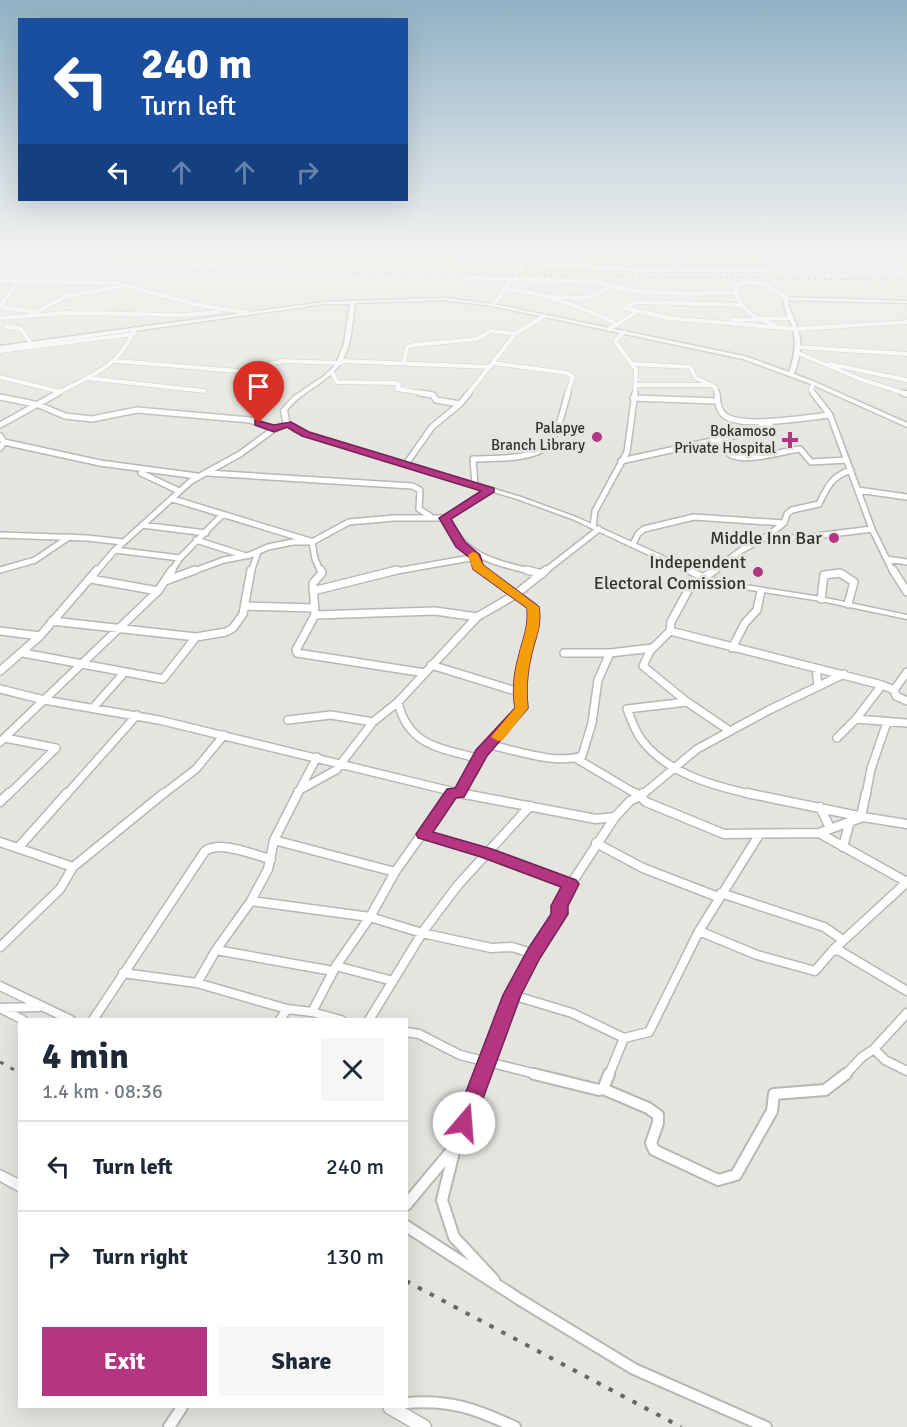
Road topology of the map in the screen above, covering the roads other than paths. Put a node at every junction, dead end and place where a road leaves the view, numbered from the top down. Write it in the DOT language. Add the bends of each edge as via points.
graph roads {
  1 [pos="16,320"];
  2 [pos="207,320"];
  3 [pos="349,320"];
  4 [pos="538,320"];
  5 [pos="562,320"];
  6 [pos="607,320"];
  7 [pos="624,320"];
  8 [pos="683,320"];
  9 [pos="750,320"];
  10 [pos="760,320"];
  11 [pos="792,320"];
  12 [pos="720,322"];
  13 [pos="907,322"];
  14 [pos="616,324"];
  15 [pos="6,326"];
  16 [pos="609,329"];
  17 [pos="785,329"];
  18 [pos="795,329"];
  19 [pos="0,330"];
  20 [pos="135,331"];
  21 [pos="624,332"];
  22 [pos="515,334"];
  23 [pos="31,343"];
  24 [pos="21,345"];
  25 [pos="0,350"];
  26 [pos="13,350"];
  27 [pos="798,350"];
  28 [pos="907,354"];
  29 [pos="0,357"];
  30 [pos="116,361"];
  31 [pos="340,362"];
  32 [pos="404,363"];
  33 [pos="824,363"];
  34 [pos="633,364"];
  35 [pos="491,365"];
  36 [pos="794,366"];
  37 [pos="775,369"];
  38 [pos="332,372"];
  39 [pos="791,375"];
  40 [pos="0,377"];
  41 [pos="87,378"];
  42 [pos="907,380"];
  43 [pos="813,383"];
  44 [pos="713,385"];
  45 [pos="636,386"];
  46 [pos="204,391"];
  47 [pos="61,392"];
  48 [pos="907,394"];
  49 [pos="0,397"];
  50 [pos="633,398"];
  51 [pos="716,401"];
  52 [pos="460,404"];
  53 [pos="39,405"];
  54 [pos="830,415"];
  55 [pos="776,420"];
  56 [pos="288,424"];
  57 [pos="0,425"];
  58 [pos="907,425"];
  59 [pos="274,429"];
  60 [pos="0,436"];
  61 [pos="719,440"];
  62 [pos="4,442"];
  63 [pos="0,448"];
  64 [pos="847,460"];
  65 [pos="621,461"];
  66 [pos="406,464"];
  67 [pos="136,470"];
  68 [pos="851,470"];
  69 [pos="206,472"];
  70 [pos="197,476"];
  71 [pos="475,485"];
  72 [pos="490,490"];
  73 [pos="858,490"];
  74 [pos="179,491"];
  75 [pos="907,496"];
  76 [pos="173,499"];
  77 [pos="222,515"];
  78 [pos="433,518"];
  79 [pos="445,518"];
  80 [pos="784,523"];
  81 [pos="142,525"];
  82 [pos="596,528"];
  83 [pos="872,530"];
  84 [pos="206,533"];
  85 [pos="0,535"];
  86 [pos="69,537"];
  87 [pos="766,537"];
  88 [pos="196,540"];
  89 [pos="123,542"];
  90 [pos="312,542"];
  91 [pos="633,544"];
  92 [pos="115,550"];
  93 [pos="258,552"];
  94 [pos="246,556"];
  95 [pos="476,557"];
  96 [pos="180,558"];
  97 [pos="887,559"];
  98 [pos="907,562"];
  99 [pos="0,570"];
  100 [pos="542,574"];
  101 [pos="705,578"];
  102 [pos="91,579"];
  103 [pos="165,581"];
  104 [pos="158,591"];
  105 [pos="313,591"];
  106 [pos="761,591"];
  107 [pos="907,592"];
  108 [pos="517,596"];
  109 [pos="821,599"];
  110 [pos="848,604"];
  111 [pos="246,606"];
  112 [pos="314,611"];
  113 [pos="477,617"];
  114 [pos="907,617"];
  115 [pos="52,621"];
  116 [pos="117,630"];
  117 [pos="0,631"];
  118 [pos="670,631"];
  119 [pos="40,636"];
  120 [pos="196,637"];
  121 [pos="653,648"];
  122 [pos="732,648"];
  123 [pos="23,653"];
  124 [pos="564,653"];
  125 [pos="610,653"];
  126 [pos="430,665"];
  127 [pos="80,666"];
  128 [pos="816,668"];
  129 [pos="0,671"];
  130 [pos="907,672"];
  131 [pos="425,673"];
  132 [pos="123,674"];
  133 [pos="844,674"];
  134 [pos="882,685"];
  135 [pos="818,686"];
  136 [pos="0,689"];
  137 [pos="894,690"];
  138 [pos="519,692"];
  139 [pos="44,700"];
  140 [pos="907,701"];
  141 [pos="398,702"];
  142 [pos="687,702"];
  143 [pos="93,708"];
  144 [pos="137,715"];
  145 [pos="856,719"];
  146 [pos="288,720"];
  147 [pos="374,722"];
  148 [pos="887,722"];
  149 [pos="907,723"];
  150 [pos="730,731"];
  151 [pos="224,735"];
  152 [pos="837,738"];
  153 [pos="2,740"];
  154 [pos="489,744"];
  155 [pos="317,757"];
  156 [pos="480,759"];
  157 [pos="577,759"];
  158 [pos="341,764"];
  159 [pos="673,766"];
  160 [pos="298,791"];
  161 [pos="456,793"];
  162 [pos="640,796"];
  163 [pos="0,802"];
  164 [pos="530,806"];
  165 [pos="820,807"];
  166 [pos="862,816"];
  167 [pos="615,817"];
  168 [pos="850,821"];
  169 [pos="907,824"];
  170 [pos="830,828"];
  171 [pos="819,832"];
  172 [pos="423,834"];
  173 [pos="759,835"];
  174 [pos="274,840"];
  175 [pos="0,842"];
  176 [pos="597,843"];
  177 [pos="843,847"];
  178 [pos="18,848"];
  179 [pos="486,853"];
  180 [pos="271,859"];
  181 [pos="73,867"];
  182 [pos="395,872"];
  183 [pos="907,882"];
  184 [pos="571,884"];
  185 [pos="720,895"];
  186 [pos="251,901"];
  187 [pos="370,917"];
  188 [pos="699,931"];
  189 [pos="422,933"];
  190 [pos="843,940"];
  191 [pos="0,947"];
  192 [pos="216,950"];
  193 [pos="833,950"];
  194 [pos="534,954"];
  195 [pos="334,968"];
  196 [pos="123,973"];
  197 [pos="393,981"];
  198 [pos="197,983"];
  199 [pos="0,986"];
  200 [pos="907,991"];
  201 [pos="512,995"];
  202 [pos="44,1007"];
  203 [pos="0,1008"];
  204 [pos="287,1009"];
  205 [pos="312,1012"];
  206 [pos="907,1013"];
  207 [pos="19,1018"];
  208 [pos="67,1018"];
  209 [pos="94,1018"];
  210 [pos="281,1018"];
  211 [pos="334,1018"];
  212 [pos="370,1018"];
  213 [pos="408,1032"];
  214 [pos="624,1038"];
  215 [pos="874,1049"];
  216 [pos="489,1062"];
  217 [pos="907,1071"];
  218 [pos="603,1089"];
  219 [pos="457,1144"];
  220 [pos="0,1175"];
  221 [pos="18,1186"];
  222 [pos="408,1203"];
  223 [pos="409,1228"];
  224 [pos="501,1288"];
  225 [pos="408,1403"];
  226 [pos="181,1408"];
  227 [pos="392,1408"];
  228 [pos="169,1427"];
  229 [pos="424,1427"];
  230 [pos="515,1427"];
  231 [pos="766,1427"];
  1 -- 15 [label="street"];
  2 -- 20 [label="street"];
  3 -- 31 [label="street"];
  4 -- 22 [label="street"];
  5 -- 16 [label="street"];
  6 -- 14 [label="street"];
  7 -- 14 [label="street"];
  8 -- 12 [label="street"];
  9 -- 12 [label="street"];
  10 -- 17 [label="street"];
  11 -- 18 [label="street"];
  12 -- 17 [label="street"];
  13 -- 18 [label="street"];
  14 -- 16 [label="street"];
  15 -- 19 [label="street"];
  15 -- 23 [label="street" via="21,329"];
  16 -- 21 [label="street"];
  17 -- 18 [label="street"];
  18 -- 27 [label="street"];
  20 -- 23 [label="street"];
  20 -- 26 [label="street"];
  20 -- 30 [label="street"];
  21 -- 34 [label="street" via="615,341"];
  21 -- 37 [label="street" via="738,356"];
  22 -- 32 [label="street" via="491,331 477,339 414,345 407,347"];
  22 -- 35 [label="street"];
  23 -- 24 [label="street"];
  24 -- 25 [label="street"];
  24 -- 26 [label="street"];
  25 -- 26 [label="street"];
  26 -- 29 [label="street"];
  27 -- 28 [label="street"];
  27 -- 33 [label="street"];
  27 -- 36 [label="street"];
  30 -- 31 [label="street" via="238,371 283,361"];
  30 -- 41 [label="street"];
  31 -- 32 [label="street"];
  31 -- 38 [label="street"];
  32 -- 35 [label="street"];
  33 -- 42 [label="street"];
  33 -- 48 [label="street" via="860,380"];
  34 -- 44 [label="street" via="689,366 696,378"];
  34 -- 45 [label="street"];
  35 -- 52 [label="street"];
  35 -- 71 [label="street" via="567,373 573,377 553,439 546,447 520,458 473,459"];
  36 -- 37 [label="street"];
  36 -- 39 [label="street"];
  37 -- 39 [label="street"];
  38 -- 52 [label="street" via="337,382 396,383 398,389"];
  38 -- 56 [label="street" via="289,402 284,410"];
  39 -- 43 [label="street"];
  40 -- 47 [label="street"];
  41 -- 46 [label="street"];
  41 -- 47 [label="street"];
  43 -- 54 [label="street" via="811,390"];
  43 -- 58 [label="street"];
  44 -- 45 [label="street"];
  44 -- 51 [label="street"];
  45 -- 50 [label="street"];
  47 -- 53 [label="street"];
  49 -- 53 [label="street"];
  50 -- 51 [label="street"];
  50 -- 65 [label="street" via="629,446"];
  51 -- 55 [label="street" via="722,413 731,419"];
  52 -- 66 [label="street" via="432,427"];
  53 -- 57 [label="street"];
  53 -- 59 [label="street" via="65,416 92,419 137,410 250,420"];
  54 -- 55 [label="street"];
  54 -- 64 [label="street"];
  55 -- 61 [label="street"];
  56 -- 59 [label="street"];
  56 -- 66 [label="street" via="305,434"];
  59 -- 69 [label="street"];
  60 -- 62 [label="street"];
  61 -- 64 [label="street" via="727,454 733,456 800,449 811,462"];
  61 -- 65 [label="street"];
  62 -- 63 [label="street"];
  62 -- 67 [label="street"];
  64 -- 68 [label="street"];
  65 -- 82 [label="street" via="595,511"];
  66 -- 71 [label="street"];
  67 -- 70 [label="street"];
  67 -- 74 [label="street"];
  68 -- 73 [label="street"];
  68 -- 80 [label="street" via="836,475 819,504 792,510"];
  69 -- 70 [label="street"];
  69 -- 78 [label="street" via="412,486 420,490 418,508"];
  70 -- 74 [label="street"];
  71 -- 72 [label="street"];
  72 -- 79 [label="street"];
  72 -- 82 [label="street"];
  73 -- 75 [label="street"];
  73 -- 83 [label="street"];
  74 -- 76 [label="street"];
  76 -- 77 [label="street"];
  76 -- 81 [label="street"];
  77 -- 84 [label="street"];
  77 -- 90 [label="street" via="261,522"];
  78 -- 79 [label="street"];
  78 -- 90 [label="street" via="349,522"];
  79 -- 95 [label="street" via="460,544"];
  80 -- 87 [label="street"];
  80 -- 91 [label="street" via="694,517 644,530"];
  81 -- 84 [label="street"];
  81 -- 89 [label="street"];
  82 -- 91 [label="street"];
  82 -- 100 [label="street"];
  83 -- 87 [label="street" via="799,538"];
  83 -- 97 [label="street"];
  84 -- 88 [label="street"];
  85 -- 86 [label="street"];
  86 -- 89 [label="street"];
  86 -- 99 [label="street" via="35,560"];
  87 -- 101 [label="street"];
  88 -- 94 [label="street"];
  88 -- 96 [label="street"];
  89 -- 92 [label="street"];
  90 -- 93 [label="street" via="277,545"];
  90 -- 105 [label="street" via="322,573 313,583"];
  91 -- 101 [label="street"];
  92 -- 96 [label="street"];
  92 -- 102 [label="street"];
  93 -- 94 [label="street"];
  93 -- 111 [label="street" via="250,573"];
  94 -- 103 [label="street"];
  95 -- 100 [label="street"];
  95 -- 105 [label="street" via="422,564"];
  95 -- 108 [label="street" via="478,567"];
  96 -- 103 [label="street"];
  97 -- 98 [label="street"];
  97 -- 107 [label="street"];
  100 -- 108 [label="street"];
  101 -- 106 [label="street"];
  101 -- 118 [label="street" via="691,585"];
  102 -- 104 [label="street"];
  102 -- 115 [label="street"];
  103 -- 104 [label="street"];
  104 -- 116 [label="street"];
  105 -- 112 [label="street"];
  106 -- 109 [label="street"];
  106 -- 122 [label="street" via="757,610 744,623"];
  108 -- 113 [label="street"];
  108 -- 138 [label="street" via="533,607 535,624 524,657"];
  109 -- 110 [label="street"];
  109 -- 110 [label="street" via="824,575 837,573 854,582"];
  110 -- 114 [label="street"];
  111 -- 112 [label="street"];
  111 -- 120 [label="street" via="233,628"];
  112 -- 113 [label="street" via="435,611"];
  112 -- 131 [label="street" via="297,653"];
  113 -- 126 [label="street"];
  115 -- 116 [label="street"];
  115 -- 119 [label="street"];
  116 -- 120 [label="street"];
  116 -- 127 [label="street"];
  117 -- 119 [label="street"];
  118 -- 121 [label="street"];
  118 -- 122 [label="street"];
  119 -- 123 [label="street"];
  120 -- 132 [label="street" via="163,680"];
  121 -- 125 [label="street"];
  121 -- 142 [label="street" via="644,666"];
  122 -- 128 [label="street"];
  123 -- 127 [label="street"];
  123 -- 129 [label="street"];
  124 -- 125 [label="street"];
  125 -- 157 [label="street" via="598,680 582,756"];
  126 -- 131 [label="street"];
  126 -- 138 [label="street"];
  127 -- 132 [label="street"];
  127 -- 139 [label="street"];
  128 -- 133 [label="street"];
  128 -- 135 [label="street"];
  130 -- 137 [label="street"];
  131 -- 141 [label="street"];
  132 -- 143 [label="street"];
  133 -- 134 [label="street"];
  133 -- 135 [label="street"];
  134 -- 137 [label="street"];
  134 -- 145 [label="street"];
  135 -- 150 [label="street"];
  136 -- 139 [label="street"];
  137 -- 140 [label="street" via="896,696"];
  138 -- 154 [label="street" via="522,708"];
  139 -- 143 [label="street"];
  139 -- 153 [label="street"];
  141 -- 147 [label="street"];
  141 -- 156 [label="street" via="408,729 422,740"];
  142 -- 150 [label="street"];
  142 -- 159 [label="street" via="627,709 649,752"];
  143 -- 144 [label="street"];
  144 -- 151 [label="street"];
  144 -- 178 [label="street"];
  145 -- 148 [label="street"];
  145 -- 152 [label="street"];
  146 -- 147 [label="street" via="331,715"];
  147 -- 158 [label="street"];
  148 -- 149 [label="street"];
  148 -- 166 [label="street" via="871,769"];
  150 -- 159 [label="street"];
  151 -- 155 [label="street"];
  151 -- 181 [label="street" via="196,769"];
  153 -- 163 [label="street" via="56,748"];
  154 -- 156 [label="street"];
  154 -- 157 [label="street"];
  155 -- 158 [label="street"];
  155 -- 160 [label="street"];
  156 -- 161 [label="street"];
  157 -- 162 [label="street"];
  158 -- 160 [label="street"];
  158 -- 161 [label="street"];
  159 -- 162 [label="street"];
  159 -- 165 [label="street" via="737,792"];
  160 -- 174 [label="street"];
  161 -- 164 [label="street"];
  161 -- 172 [label="street"];
  162 -- 167 [label="street"];
  162 -- 173 [label="street" via="724,834"];
  164 -- 167 [label="street" via="596,819"];
  164 -- 179 [label="street"];
  165 -- 166 [label="street"];
  165 -- 170 [label="street"];
  166 -- 168 [label="street"];
  166 -- 169 [label="street"];
  167 -- 176 [label="street"];
  168 -- 170 [label="street"];
  168 -- 177 [label="street"];
  170 -- 171 [label="street"];
  171 -- 173 [label="street"];
  171 -- 177 [label="street"];
  172 -- 179 [label="street"];
  172 -- 182 [label="street"];
  173 -- 185 [label="street"];
  174 -- 180 [label="street"];
  174 -- 182 [label="street"];
  175 -- 178 [label="street"];
  176 -- 184 [label="street"];
  176 -- 185 [label="street" via="661,876"];
  177 -- 183 [label="street"];
  178 -- 181 [label="street"];
  179 -- 184 [label="street"];
  179 -- 189 [label="street"];
  180 -- 186 [label="street"];
  180 -- 196 [label="street" via="211,846"];
  181 -- 191 [label="street" via="60,889"];
  182 -- 187 [label="street"];
  183 -- 190 [label="street"];
  184 -- 194 [label="street" via="559,914"];
  185 -- 188 [label="street"];
  185 -- 190 [label="street" via="824,927"];
  186 -- 187 [label="street"];
  186 -- 192 [label="street"];
  187 -- 189 [label="street"];
  187 -- 195 [label="street"];
  188 -- 193 [label="street" via="757,955 815,971"];
  188 -- 214 [label="street" via="649,1032"];
  189 -- 194 [label="street"];
  189 -- 197 [label="street"];
  190 -- 193 [label="street"];
  192 -- 195 [label="street"];
  192 -- 198 [label="street"];
  193 -- 200 [label="street"];
  194 -- 201 [label="street"];
  195 -- 197 [label="street"];
  195 -- 205 [label="street"];
  196 -- 198 [label="street"];
  196 -- 209 [label="street"];
  197 -- 212 [label="street"];
  198 -- 204 [label="street"];
  199 -- 202 [label="street"];
  201 -- 214 [label="street" via="572,1012"];
  201 -- 216 [label="street"];
  202 -- 203 [label="street"];
  202 -- 208 [label="street"];
  203 -- 207 [label="street"];
  204 -- 205 [label="street"];
  204 -- 210 [label="street"];
  205 -- 211 [label="street"];
  206 -- 215 [label="street"];
  213 -- 216 [label="street"];
  214 -- 218 [label="street"];
  215 -- 217 [label="street" via="885,1060"];
  215 -- 218 [label="street" via="830,1088 774,1094 772,1111 736,1175 728,1179 718,1180 654,1150 651,1143 658,1114"];
  216 -- 218 [label="street"];
  216 -- 219 [label="street"];
  219 -- 222 [label="street"];
  219 -- 224 [label="street" via="442,1200 454,1237"];
  220 -- 221 [label="street"];
  223 -- 224 [label="street"];
  224 -- 231 [label="street" via="634,1369"];
  225 -- 230 [label="street" via="455,1402"];
  226 -- 228 [label="street"];
  227 -- 229 [label="street"];
}
